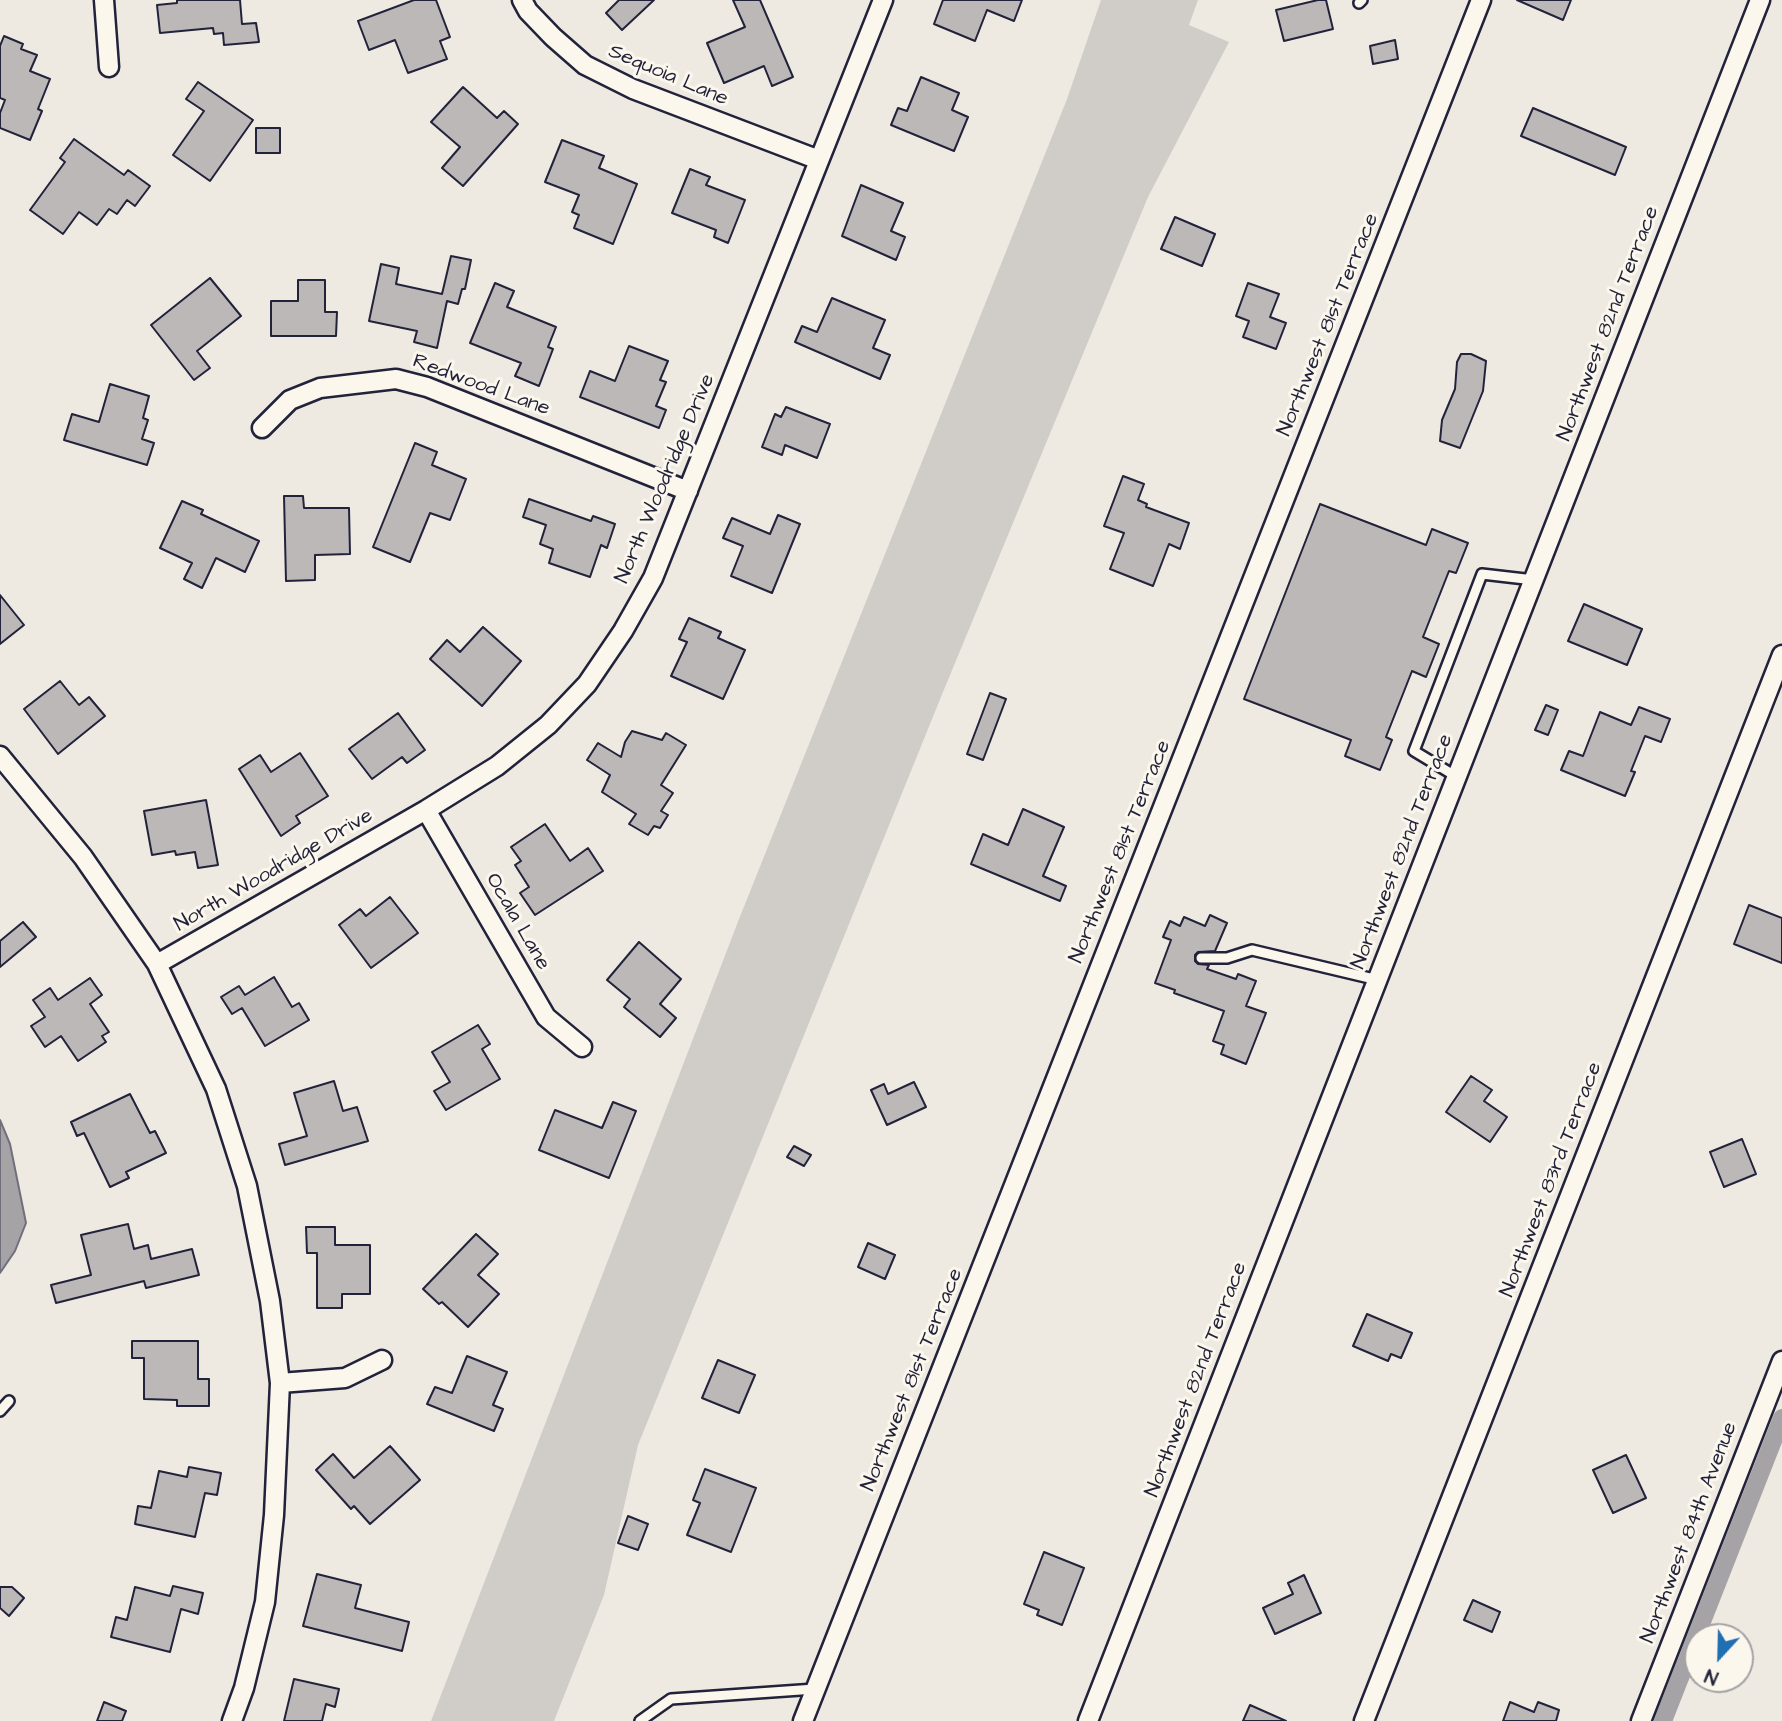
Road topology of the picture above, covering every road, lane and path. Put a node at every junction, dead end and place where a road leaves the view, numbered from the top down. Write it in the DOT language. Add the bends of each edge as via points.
graph roads {
  1 [pos="104,0"];
  2 [pos="522,0"];
  3 [pos="883,0"];
  4 [pos="1481,0"];
  5 [pos="1760,0"];
  6 [pos="109,67"];
  7 [pos="819,160"];
  8 [pos="262,428"];
  9 [pos="688,491"];
  10 [pos="1534,580"];
  11 [pos="1782,655"];
  12 [pos="0,756"];
  13 [pos="1457,777"];
  14 [pos="426,810"];
  15 [pos="1201,958"];
  16 [pos="158,964"];
  17 [pos="1378,980"];
  18 [pos="582,1047"];
  19 [pos="382,1360"];
  20 [pos="1782,1361"];
  21 [pos="281,1383"];
  22 [pos="9,1401"];
  23 [pos="0,1411"];
  24 [pos="815,1689"];
  25 [pos="232,1721"];
  26 [pos="640,1721"];
  27 [pos="803,1721"];
  28 [pos="1088,1721"];
  29 [pos="1364,1721"];
  30 [pos="1641,1721"];
  1 -- 6 [label="street"];
  2 -- 7 [label="street, Sequoia Lane" via="585,65 633,89"];
  3 -- 7 [label="street, North Woodridge Drive"];
  4 -- 24 [label="street, Northwest 81st Terrace"];
  5 -- 10 [label="street, Northwest 82nd Terrace"];
  7 -- 9 [label="street, North Woodridge Drive"];
  8 -- 9 [label="street, Redwood Lane" via="290,400 320,388 396,379 427,387"];
  9 -- 14 [label="street, North Woodridge Drive" via="653,578 587,684 548,725 497,766"];
  10 -- 13 [label="street, Northwest 82nd Terrace"];
  10 -- 13 [label="lane" via="1482,575 1414,751"];
  11 -- 29 [label="street, Northwest 83rd Terrace"];
  12 -- 16 [label="street" via="83,857"];
  13 -- 17 [label="street, Northwest 82nd Terrace"];
  14 -- 16 [label="street, North Woodridge Drive"];
  14 -- 18 [label="street, Ocala Lane" via="546,1017"];
  15 -- 17 [label="lane" via="1227,958 1252,950"];
  16 -- 21 [label="street" via="216,1089 247,1186 271,1301"];
  17 -- 28 [label="street, Northwest 82nd Terrace"];
  19 -- 21 [label="street" via="345,1378"];
  20 -- 30 [label="street, Northwest 84th Avenue"];
  21 -- 25 [label="street" via="265,1602"];
  22 -- 23 [label="lane"];
  24 -- 26 [label="lane" via="671,1699"];
  24 -- 27 [label="street, Northwest 81st Terrace"];
}
